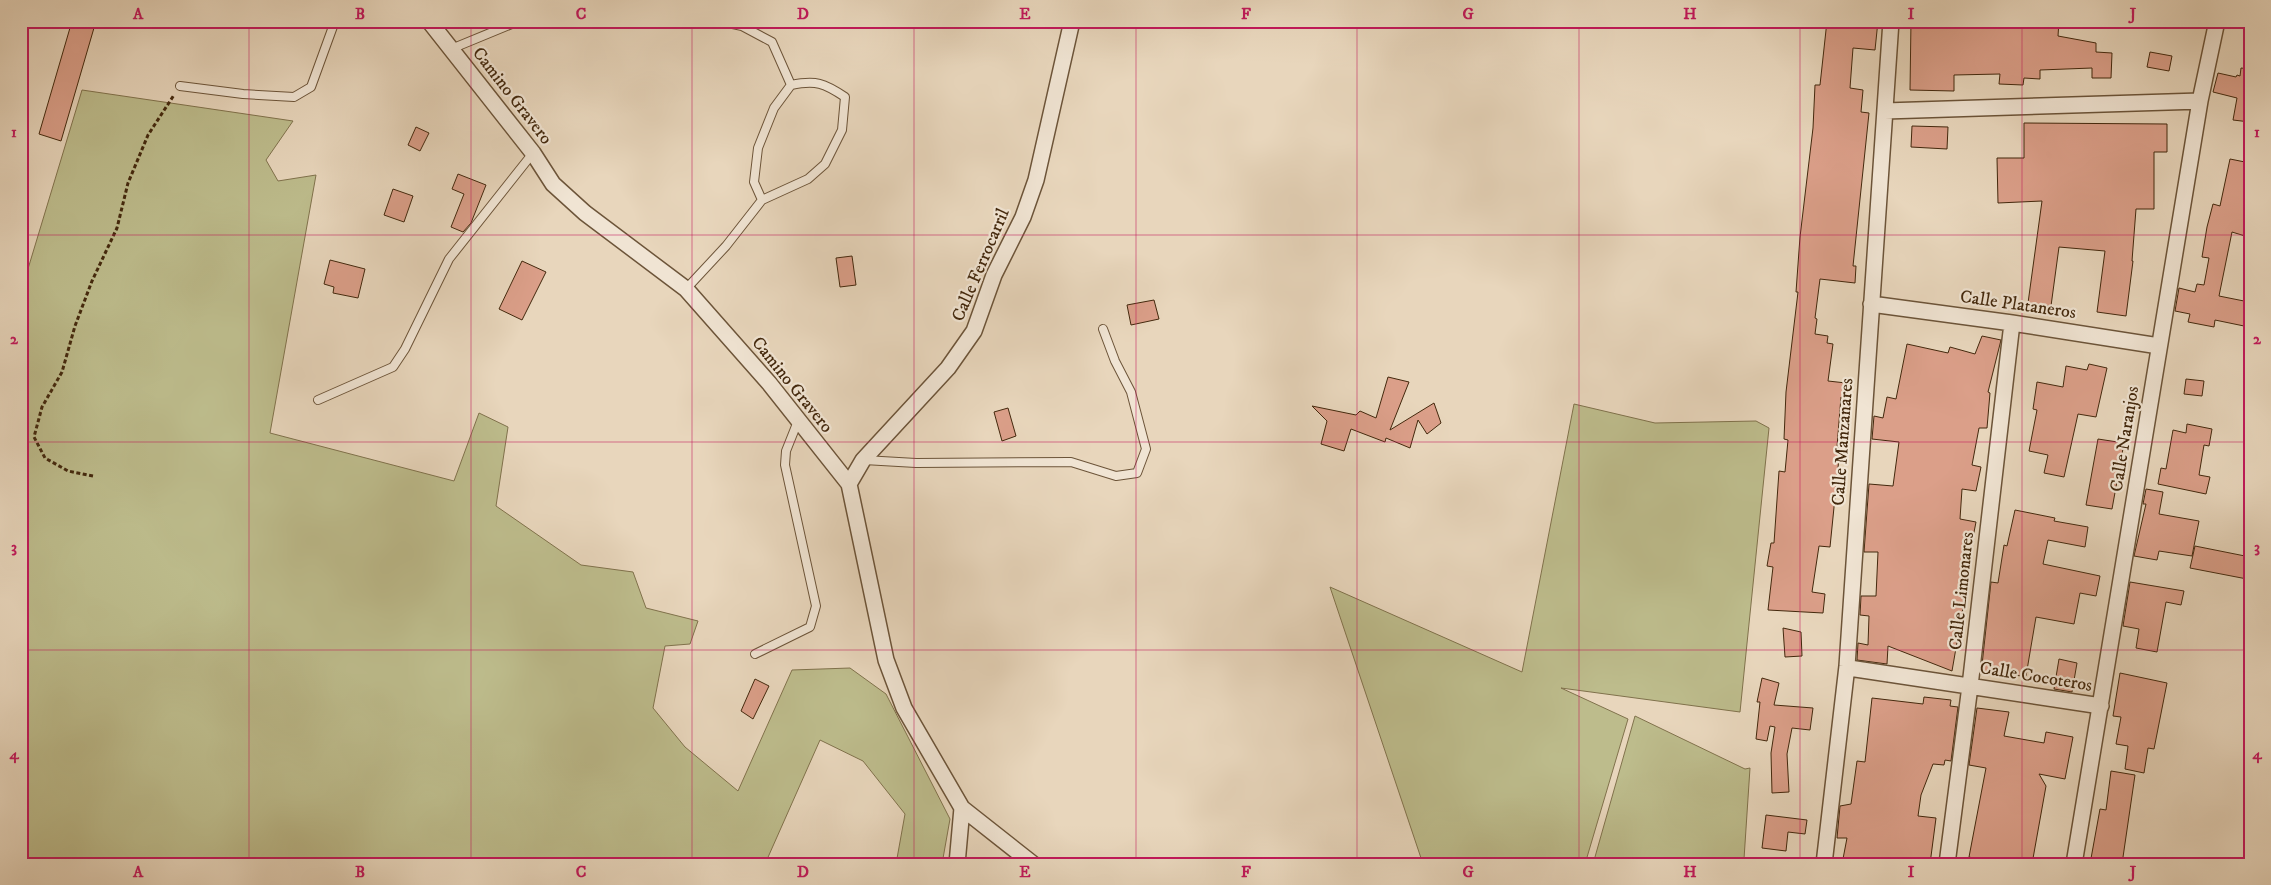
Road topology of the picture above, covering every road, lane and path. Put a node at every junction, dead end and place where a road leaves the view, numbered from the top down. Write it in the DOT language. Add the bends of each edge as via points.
graph roads {
  1 [pos="296,21"];
  2 [pos="334,21"];
  3 [pos="429,21"];
  4 [pos="519,21"];
  5 [pos="719,21"];
  6 [pos="1072,21"];
  7 [pos="1891,21"];
  8 [pos="2217,21"];
  9 [pos="451,49"];
  10 [pos="791,85"];
  11 [pos="180,86"];
  12 [pos="2200,101"];
  13 [pos="1885,111"];
  14 [pos="533,153"];
  15 [pos="762,200"];
  16 [pos="686,289"];
  17 [pos="1871,304"];
  18 [pos="2012,323"];
  19 [pos="1103,329"];
  20 [pos="2159,346"];
  21 [pos="318,400"];
  22 [pos="798,421"];
  23 [pos="863,460"];
  24 [pos="93,476"];
  25 [pos="848,484"];
  26 [pos="755,654"];
  27 [pos="1847,666"];
  28 [pos="1970,686"];
  29 [pos="2101,706"];
  30 [pos="962,808"];
  31 [pos="957,864"];
  32 [pos="1033,864"];
  33 [pos="1824,864"];
  34 [pos="1947,864"];
  35 [pos="2074,864"];
  1 -- 2 [label="path"];
  2 -- 11 [label="lane" via="310,87 294,97"];
  3 -- 9 [label="street, Camino Gravero"];
  4 -- 9 [label="lane"];
  5 -- 10 [label="lane" via="742,26 772,42"];
  6 -- 23 [label="street, Calle Ferrocarril" via="1036,180 1023,217 994,275 974,331 948,368"];
  7 -- 13 [label="street, Calle Manzanares"];
  8 -- 12 [label="street, Calle Naranjos"];
  9 -- 14 [label="street, Camino Gravero"];
  10 -- 15 [label="lane" via="774,108 758,148 754,182"];
  10 -- 15 [label="lane" via="809,81 826,84 845,97 842,130 825,164 808,179"];
  11 -- 24 [label="path" via="148,135 128,184 117,228 92,281 62,372 42,407 34,438 45,458 68,471"];
  12 -- 13 [label="street"];
  12 -- 20 [label="street, Calle Naranjos"];
  13 -- 17 [label="street, Calle Manzanares"];
  14 -- 16 [label="street, Camino Gravero" via="553,184 585,213"];
  14 -- 21 [label="lane" via="449,259 393,367"];
  15 -- 16 [label="lane"];
  16 -- 22 [label="street, Camino Gravero"];
  17 -- 18 [label="street, Calle Plataneros"];
  17 -- 27 [label="street, Calle Manzanares"];
  18 -- 20 [label="street, Calle Plataneros"];
  18 -- 28 [label="street, Calle Limonares"];
  19 -- 23 [label="lane" via="1131,392 1146,449 1137,473 1116,476 1072,462"];
  20 -- 29 [label="street, Calle Naranjos"];
  22 -- 25 [label="street, Camino Gravero"];
  22 -- 26 [label="lane" via="786,451 785,465 816,606 810,627"];
  23 -- 25 [label="street, Calle Ferrocarril"];
  25 -- 30 [label="street, Camino Gravero" via="886,660 904,708"];
  27 -- 28 [label="street, Calle Cocoteros"];
  27 -- 33 [label="street, Calle Manzanares"];
  28 -- 29 [label="street, Calle Cocoteros"];
  28 -- 34 [label="street, Calle Limonares"];
  29 -- 35 [label="street, Calle Naranjos"];
  30 -- 31 [label="street"];
  30 -- 32 [label="street"];
}
